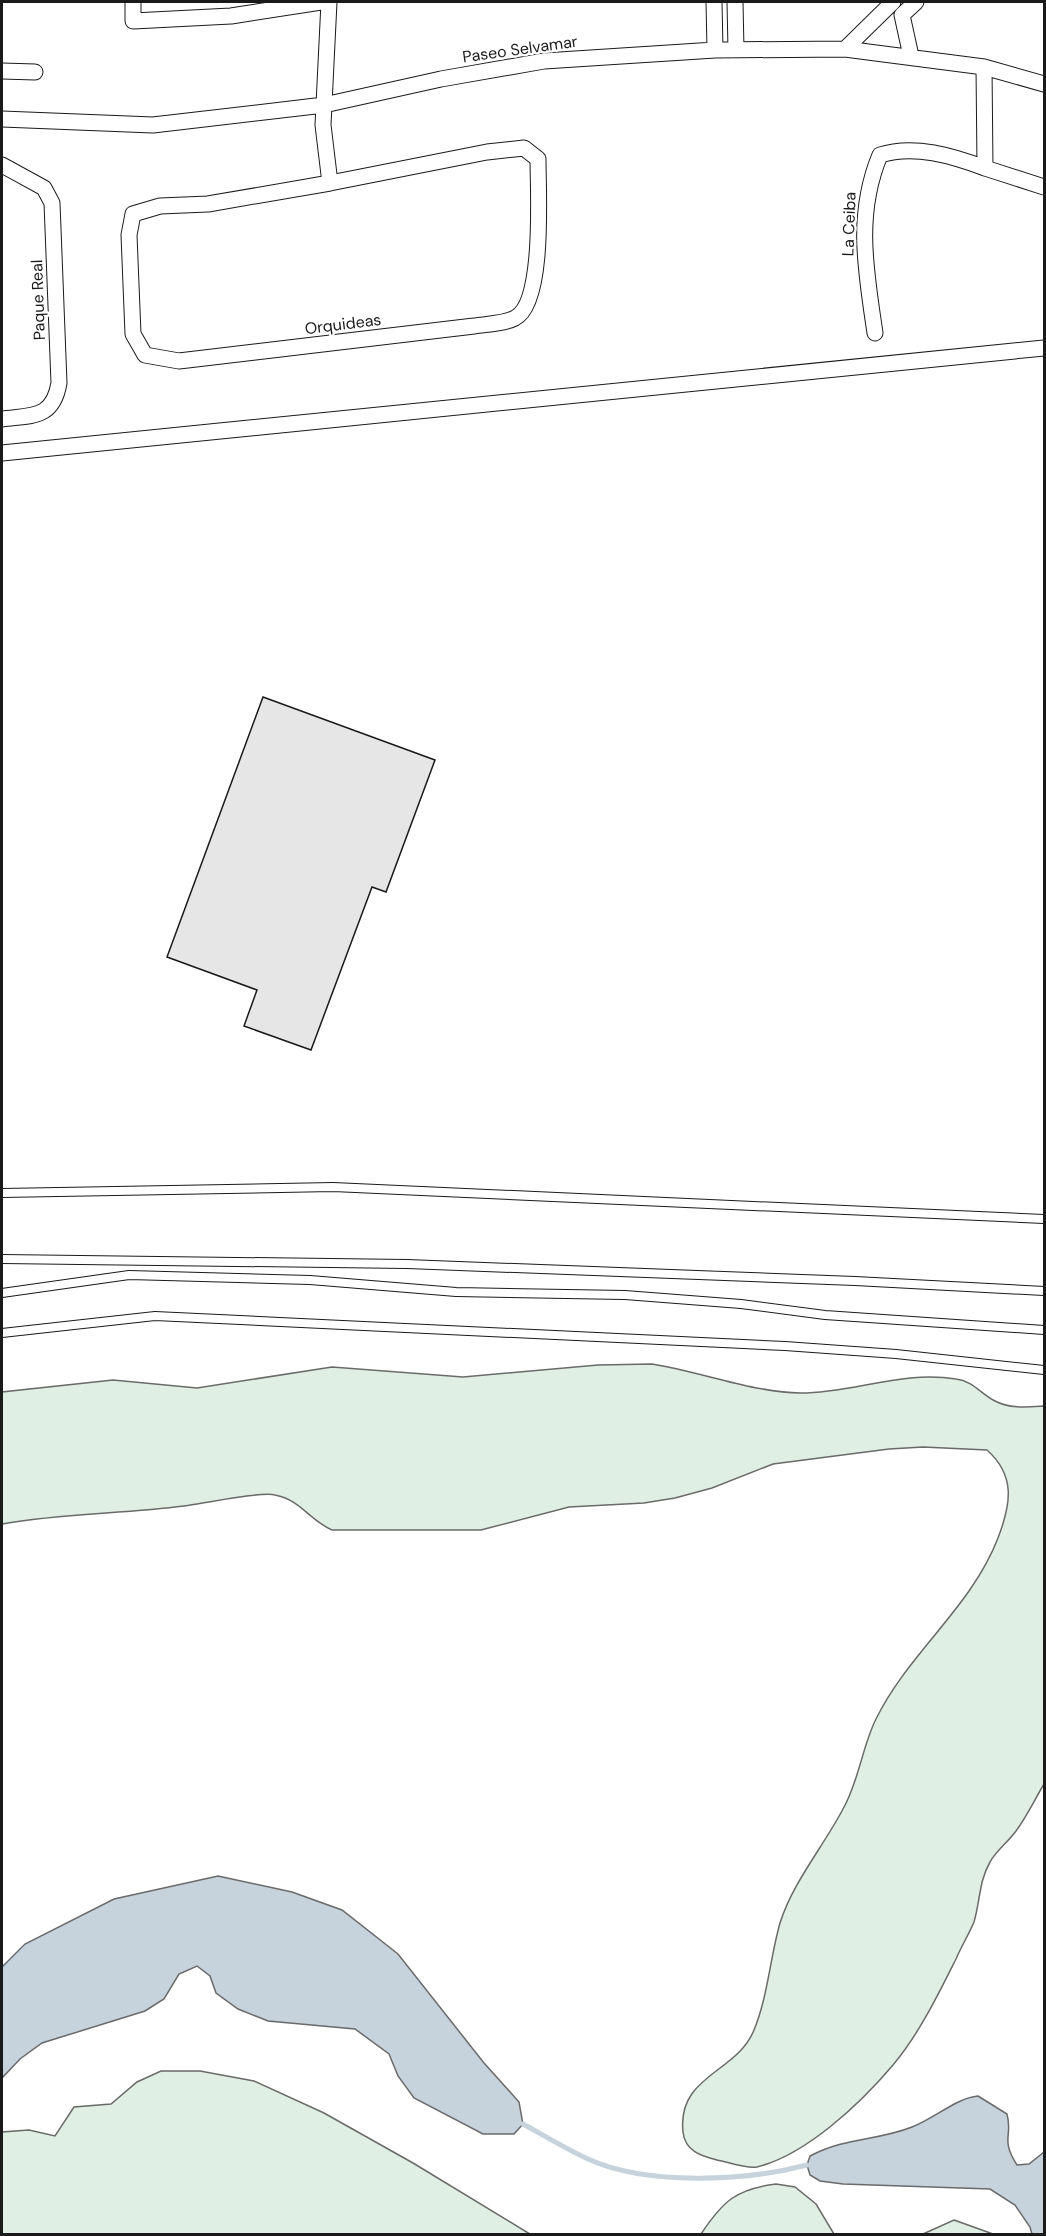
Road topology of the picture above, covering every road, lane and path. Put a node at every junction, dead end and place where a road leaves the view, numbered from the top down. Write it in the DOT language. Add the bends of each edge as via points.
graph roads {
  1 [pos="133,2"];
  2 [pos="321,2"];
  3 [pos="329,2"];
  4 [pos="714,2"];
  5 [pos="735,2"];
  6 [pos="893,2"];
  7 [pos="916,2"];
  8 [pos="845,49"];
  9 [pos="715,50"];
  10 [pos="736,50"];
  11 [pos="912,56"];
  12 [pos="984,67"];
  13 [pos="2,71"];
  14 [pos="35,72"];
  15 [pos="1044,84"];
  16 [pos="323,111"];
  17 [pos="2,119"];
  18 [pos="2,165"];
  19 [pos="985,168"];
  20 [pos="333,183"];
  21 [pos="1044,187"];
  22 [pos="874,333"];
  23 [pos="1044,348"];
  24 [pos="2,419"];
  25 [pos="2,453"];
  26 [pos="2,1193"];
  27 [pos="1044,1219"];
  28 [pos="2,1259"];
  29 [pos="1044,1291"];
  30 [pos="2,1293"];
  31 [pos="1044,1330"];
  32 [pos="2,1333"];
  33 [pos="1044,1370"];
  1 -- 2 [label="street" via="133,21 231,16"];
  3 -- 16 [label="street"];
  4 -- 9 [label="street"];
  5 -- 10 [label="street"];
  6 -- 8 [label="street"];
  7 -- 11 [label="street" via="902,15"];
  8 -- 10 [label="street, Paseo Selvamar"];
  8 -- 11 [label="street, Paseo Selvamar"];
  9 -- 10 [label="street, Paseo Selvamar"];
  9 -- 16 [label="street, Paseo Selvamar" via="544,61 441,79"];
  11 -- 12 [label="street, Paseo Selvamar"];
  12 -- 15 [label="street, Paseo Selvamar"];
  12 -- 19 [label="street"];
  13 -- 14 [label="street"];
  16 -- 17 [label="street, Paseo Selvamar" via="153,125"];
  16 -- 20 [label="street" via="331,138"];
  18 -- 24 [label="street, Paque Real" via="45,188 52,203 59,383 56,401 42,414"];
  19 -- 21 [label="street, La Ceiba"];
  19 -- 22 [label="street, La Ceiba" via="949,155 895,150 880,155 867,192 863,245"];
  20 -- 20 [label="street, Orquideas" via="208,204 160,206 133,214 129,235 133,334 145,355 179,361 474,326 515,318 528,306 536,273 538,159 524,148"];
  23 -- 25 [label="street"];
  26 -- 27 [label="lane" via="333,1187"];
  28 -- 29 [label="lane" via="407,1264"];
  30 -- 31 [label="lane" via="129,1275 310,1280 456,1292 625,1295 825,1315"];
  32 -- 33 [label="lane" via="155,1316 784,1346"];
}
